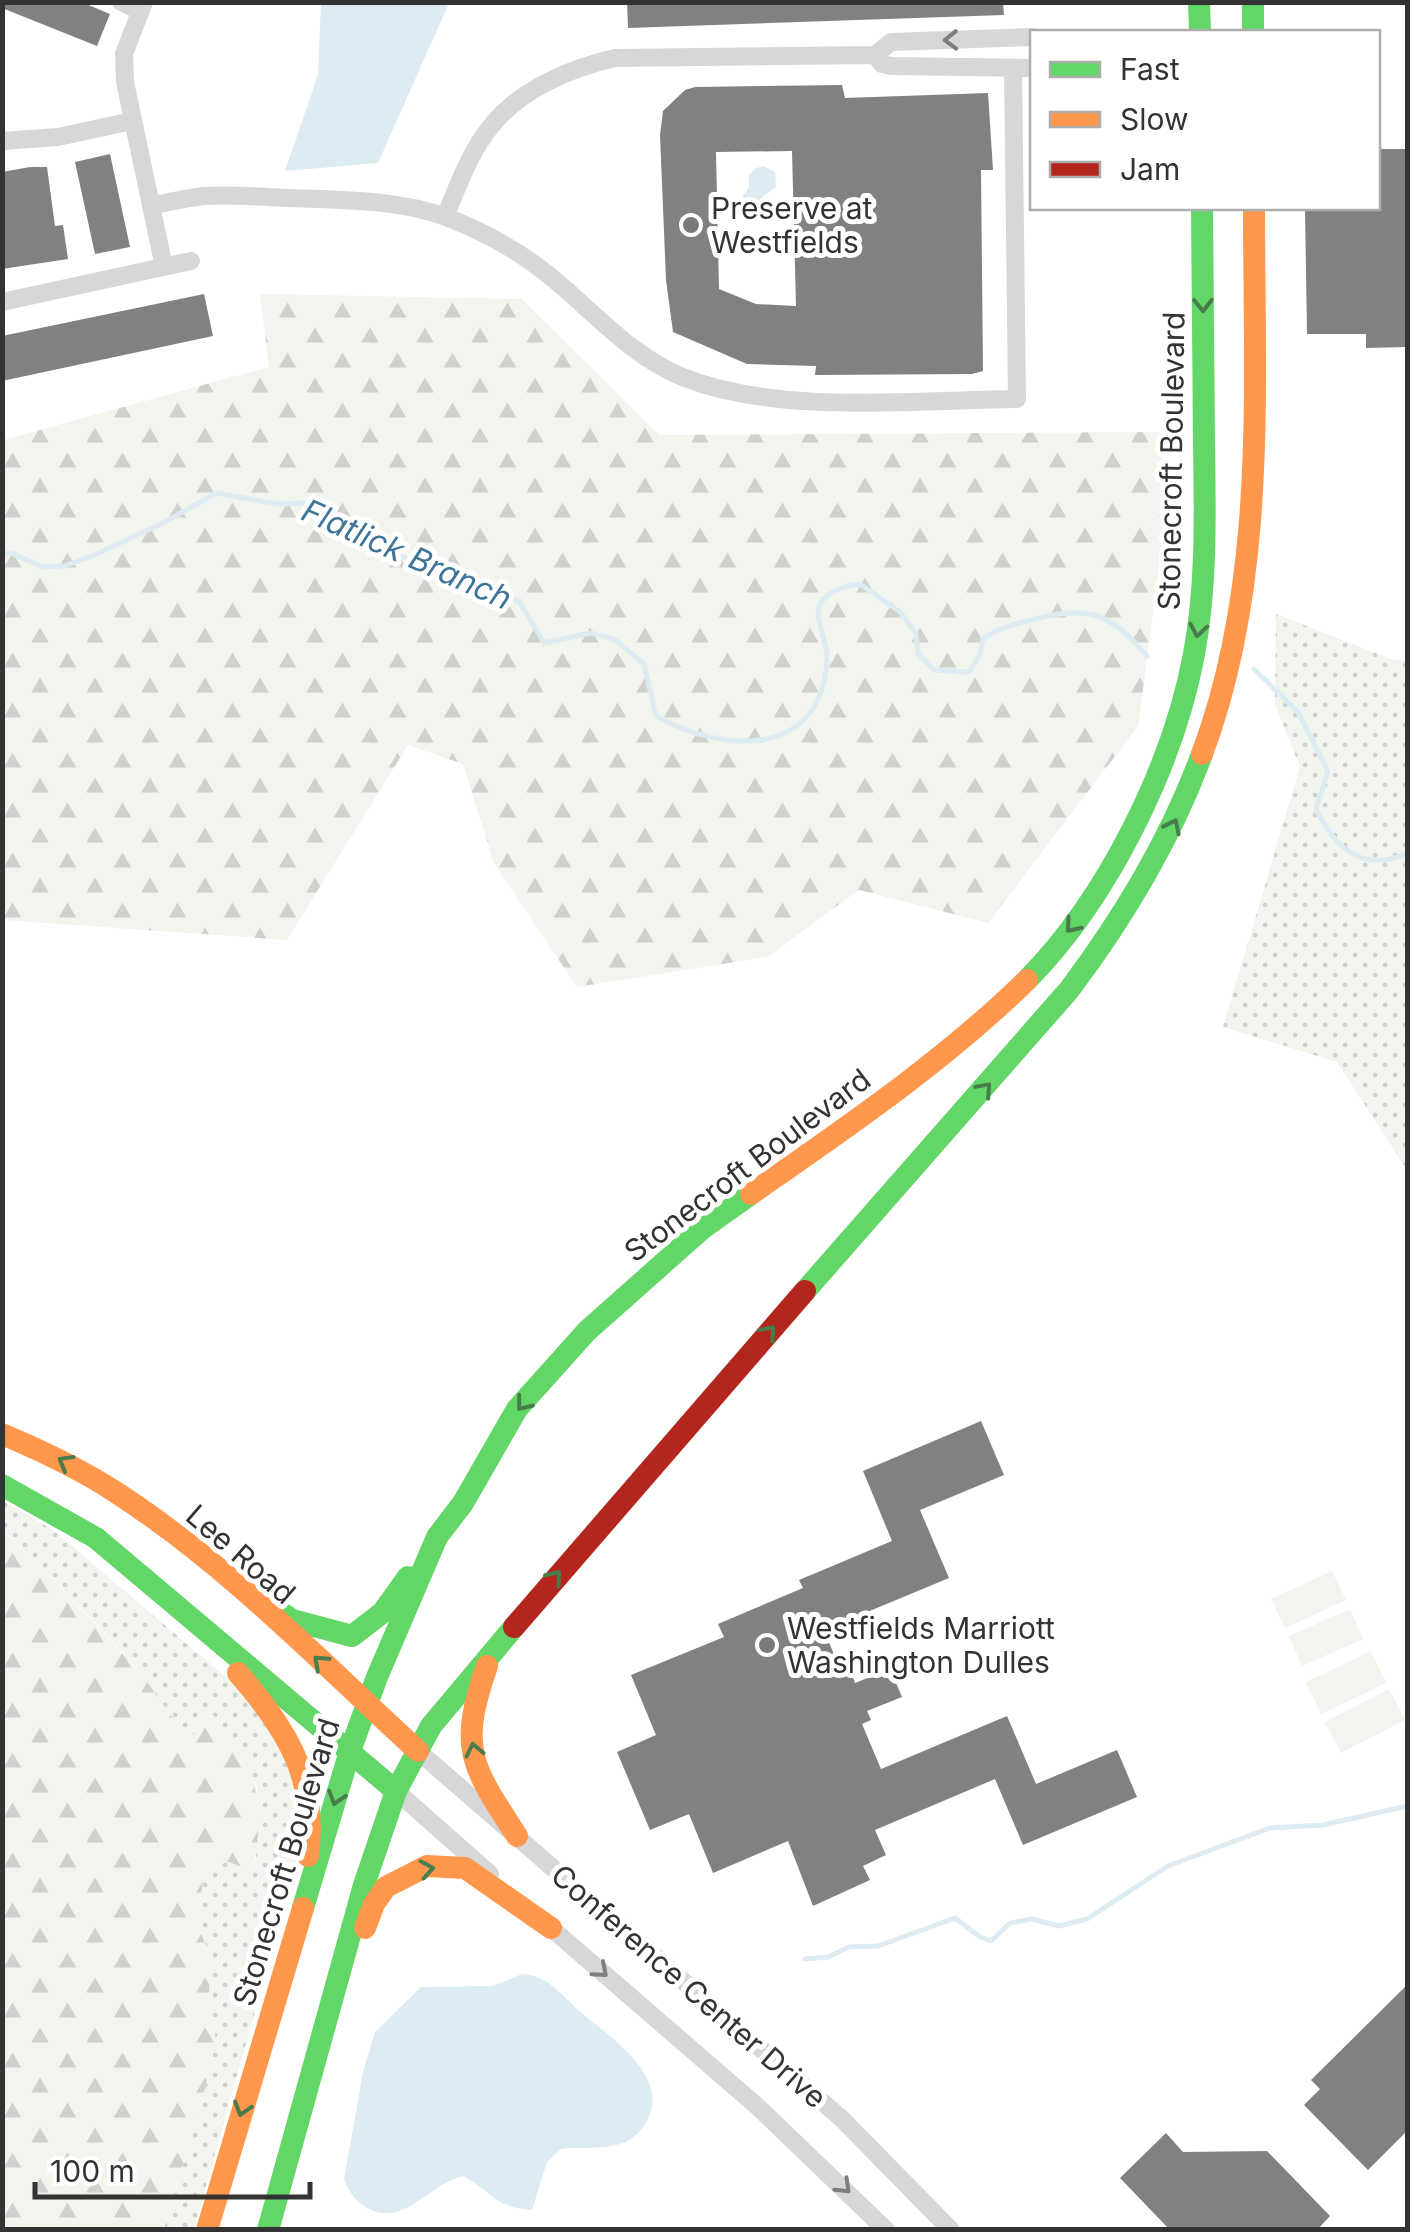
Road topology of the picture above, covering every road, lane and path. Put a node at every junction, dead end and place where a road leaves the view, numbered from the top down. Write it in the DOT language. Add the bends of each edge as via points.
graph roads {
  1 [pos="121,2"];
  2 [pos="1199,2"];
  3 [pos="1253,2"];
  4 [pos="143,7"];
  5 [pos="1200,30"];
  6 [pos="1253,30"];
  7 [pos="1030,37"];
  8 [pos="875,56"];
  9 [pos="1013,68"];
  10 [pos="1030,68"];
  11 [pos="132,121"];
  12 [pos="2,141"];
  13 [pos="151,206"];
  14 [pos="1202,210"];
  15 [pos="1254,210"];
  16 [pos="445,217"];
  17 [pos="191,261"];
  18 [pos="164,266"];
  19 [pos="2,302"];
  20 [pos="2,1434"];
  21 [pos="2,1485"];
  22 [pos="437,1537"];
  23 [pos="193,1548"];
  24 [pos="152,1582"];
  25 [pos="492,1652"];
  26 [pos="366,1705"];
  27 [pos="350,1751"];
  28 [pos="418,1752"];
  29 [pos="396,1791"];
  30 [pos="517,1836"];
  31 [pos="552,1928"];
  32 [pos="274,2003"];
  33 [pos="276,2198"];
  34 [pos="207,2230"];
  35 [pos="268,2230"];
  36 [pos="886,2230"];
  37 [pos="952,2230"];
  1 -- 4 [label="street"];
  2 -- 5 [label="main road"];
  3 -- 6 [label="main road"];
  4 -- 11 [label="street" via="124,54"];
  7 -- 8 [label="street, one-way" via="890,42"];
  8 -- 9 [label="street" via="891,66"];
  8 -- 16 [label="street" via="616,58 576,69 522,98 492,124"];
  9 -- 10 [label="street"];
  9 -- 16 [label="street" via="1017,399 801,401 714,388 650,359 532,263"];
  11 -- 12 [label="street"];
  11 -- 13 [label="street"];
  13 -- 16 [label="street" via="252,196 373,202"];
  13 -- 18 [label="street"];
  14 -- 22 [label="main road, Stonecroft Boulevard, one-way" via="1201,612 1176,721 1114,865 1084,912 1002,1006 913,1080 704,1228 587,1331 517,1409"];
  25 -- 15 [label="main road, one-way" via="997,1076 1110,940 1145,883 1202,758 1242,598 1251,499"];
  17 -- 18 [label="street"];
  18 -- 19 [label="street"];
  23 -- 20 [label="main road, Lee Road, one-way" via="123,1496 45,1450"];
  21 -- 24 [label="main road" via="96,1538"];
  22 -- 23 [label="main road" via="383,1612 352,1636 292,1620"];
  22 -- 26 [label="main road, Stonecroft Boulevard"];
  26 -- 23 [label="main road, Lee Road, one-way"];
  24 -- 27 [label="main road"];
  24 -- 32 [label="main road" via="270,1708 298,1757 310,1849"];
  25 -- 28 [label="main road" via="431,1726"];
  30 -- 25 [label="main road, one-way" via="470,1745 471,1718"];
  26 -- 27 [label="main road, Stonecroft Boulevard"];
  26 -- 28 [label="main road, Lee Road"];
  27 -- 29 [label="main road"];
  27 -- 32 [label="main road, Stonecroft Boulevard, one-way"];
  28 -- 29 [label="main road"];
  28 -- 30 [label="street, Conference Center Drive"];
  29 -- 31 [label="street, Conference Center Drive"];
  29 -- 33 [label="main road"];
  30 -- 37 [label="street, Conference Center Drive" via="842,2119"];
  33 -- 31 [label="main road, one-way" via="308,2126 363,1935 386,1888 427,1866 465,1868"];
  31 -- 36 [label="street, Conference Center Drive, one-way" via="758,2107"];
  32 -- 34 [label="main road, Stonecroft Boulevard, one-way"];
  33 -- 35 [label="main road"];
}
